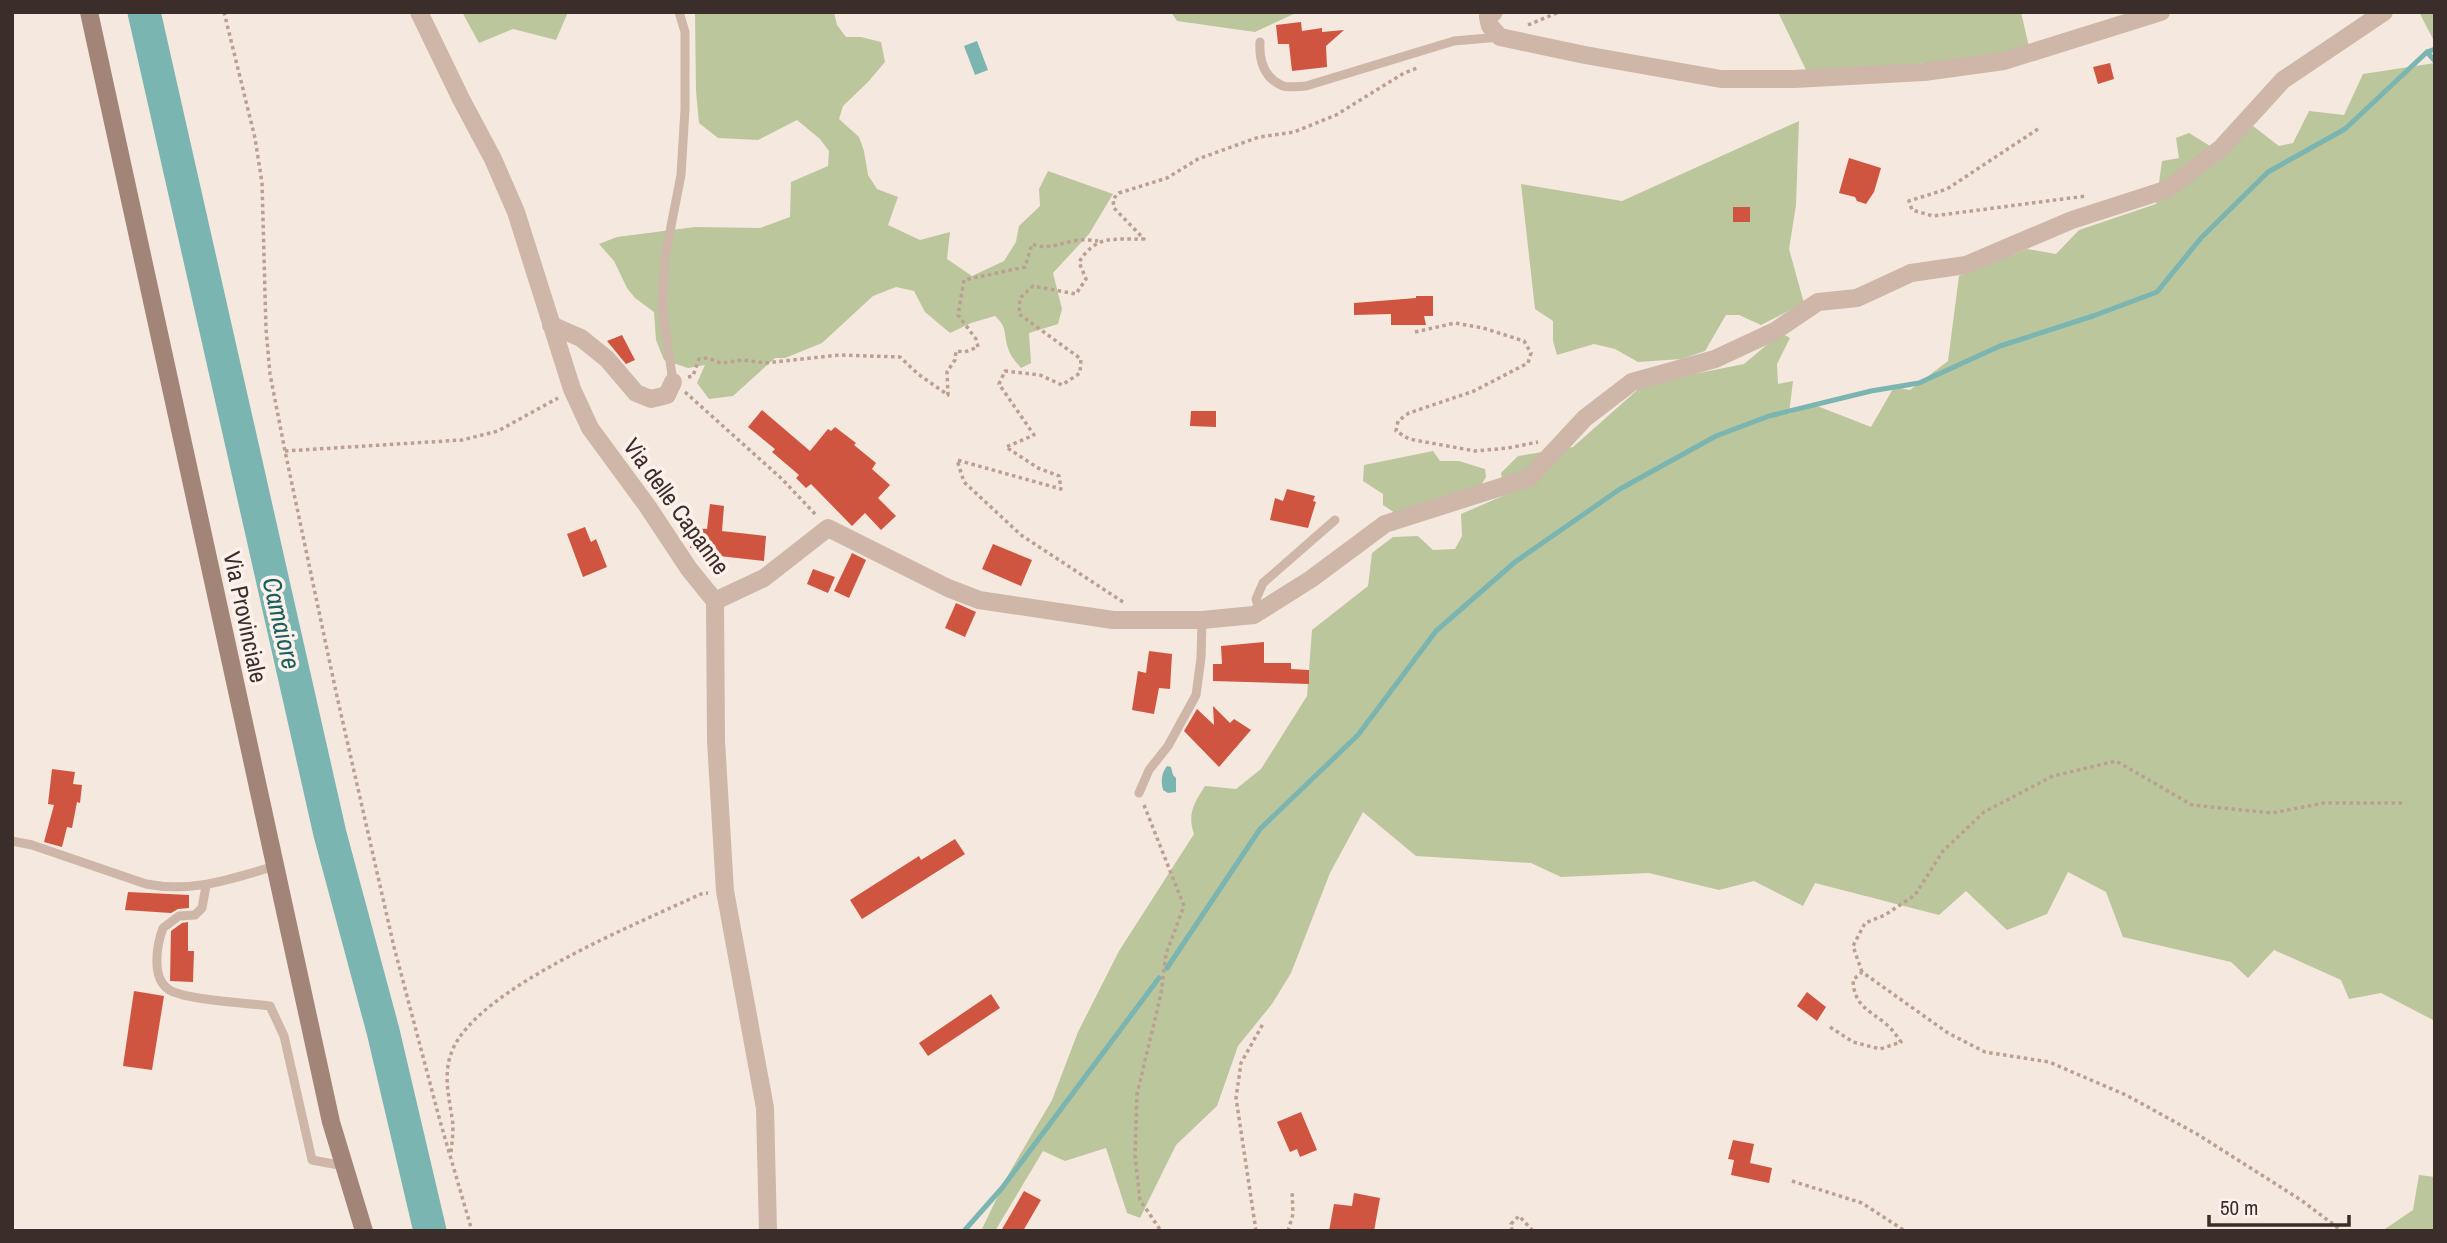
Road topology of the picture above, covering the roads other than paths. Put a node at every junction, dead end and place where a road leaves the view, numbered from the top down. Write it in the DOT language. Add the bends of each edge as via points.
graph roads {
  1 [pos="89,12"];
  2 [pos="419,12"];
  3 [pos="679,12"];
  4 [pos="1494,12"];
  5 [pos="2161,12"];
  6 [pos="2384,12"];
  7 [pos="1500,37"];
  8 [pos="1260,42"];
  9 [pos="551,325"];
  10 [pos="673,382"];
  11 [pos="1335,520"];
  12 [pos="715,601"];
  13 [pos="1260,611"];
  14 [pos="1202,620"];
  15 [pos="1139,793"];
  16 [pos="12,841"];
  17 [pos="275,866"];
  18 [pos="206,886"];
  19 [pos="344,1166"];
  20 [pos="364,1231"];
  21 [pos="768,1231"];
  1 -- 17 [label="main road, Via Provinciale"];
  2 -- 9 [label="street, Via delle Capanne" via="516,212"];
  3 -- 10 [label="lane" via="685,32 685,109 681,175 665,257 662,305"];
  4 -- 7 [label="street" via="1488,17 1490,26"];
  5 -- 7 [label="street" via="2004,61 1924,72 1794,79 1721,79"];
  6 -- 13 [label="street" via="2283,80 2221,148 2168,190 2072,220 1966,265 1911,273 1857,298 1818,302 1775,331 1715,359 1633,382 1585,418 1529,478 1385,523"];
  7 -- 8 [label="lane" via="1454,41 1295,87 1284,87 1266,73 1259,58"];
  9 -- 10 [label="street" via="580,338 607,359 636,393 651,399 667,395"];
  9 -- 12 [label="street, Via delle Capanne" via="590,428"];
  11 -- 13 [label="lane" via="1262,583 1256,598"];
  12 -- 14 [label="street" via="764,578 828,528 979,600 1132,621"];
  12 -- 21 [label="street, Via delle Capanne" via="716,741 725,891 765,1108"];
  13 -- 14 [label="street"];
  14 -- 15 [label="lane" via="1196,695"];
  16 -- 18 [label="lane" via="146,884"];
  17 -- 18 [label="lane"];
  17 -- 19 [label="main road, Via Provinciale"];
  18 -- 19 [label="lane" via="202,908 195,915 180,916 163,928 156,957 161,981 169,990 186,995 270,1006 284,1035 312,1160"];
  19 -- 20 [label="main road, Via Provinciale"];
}
